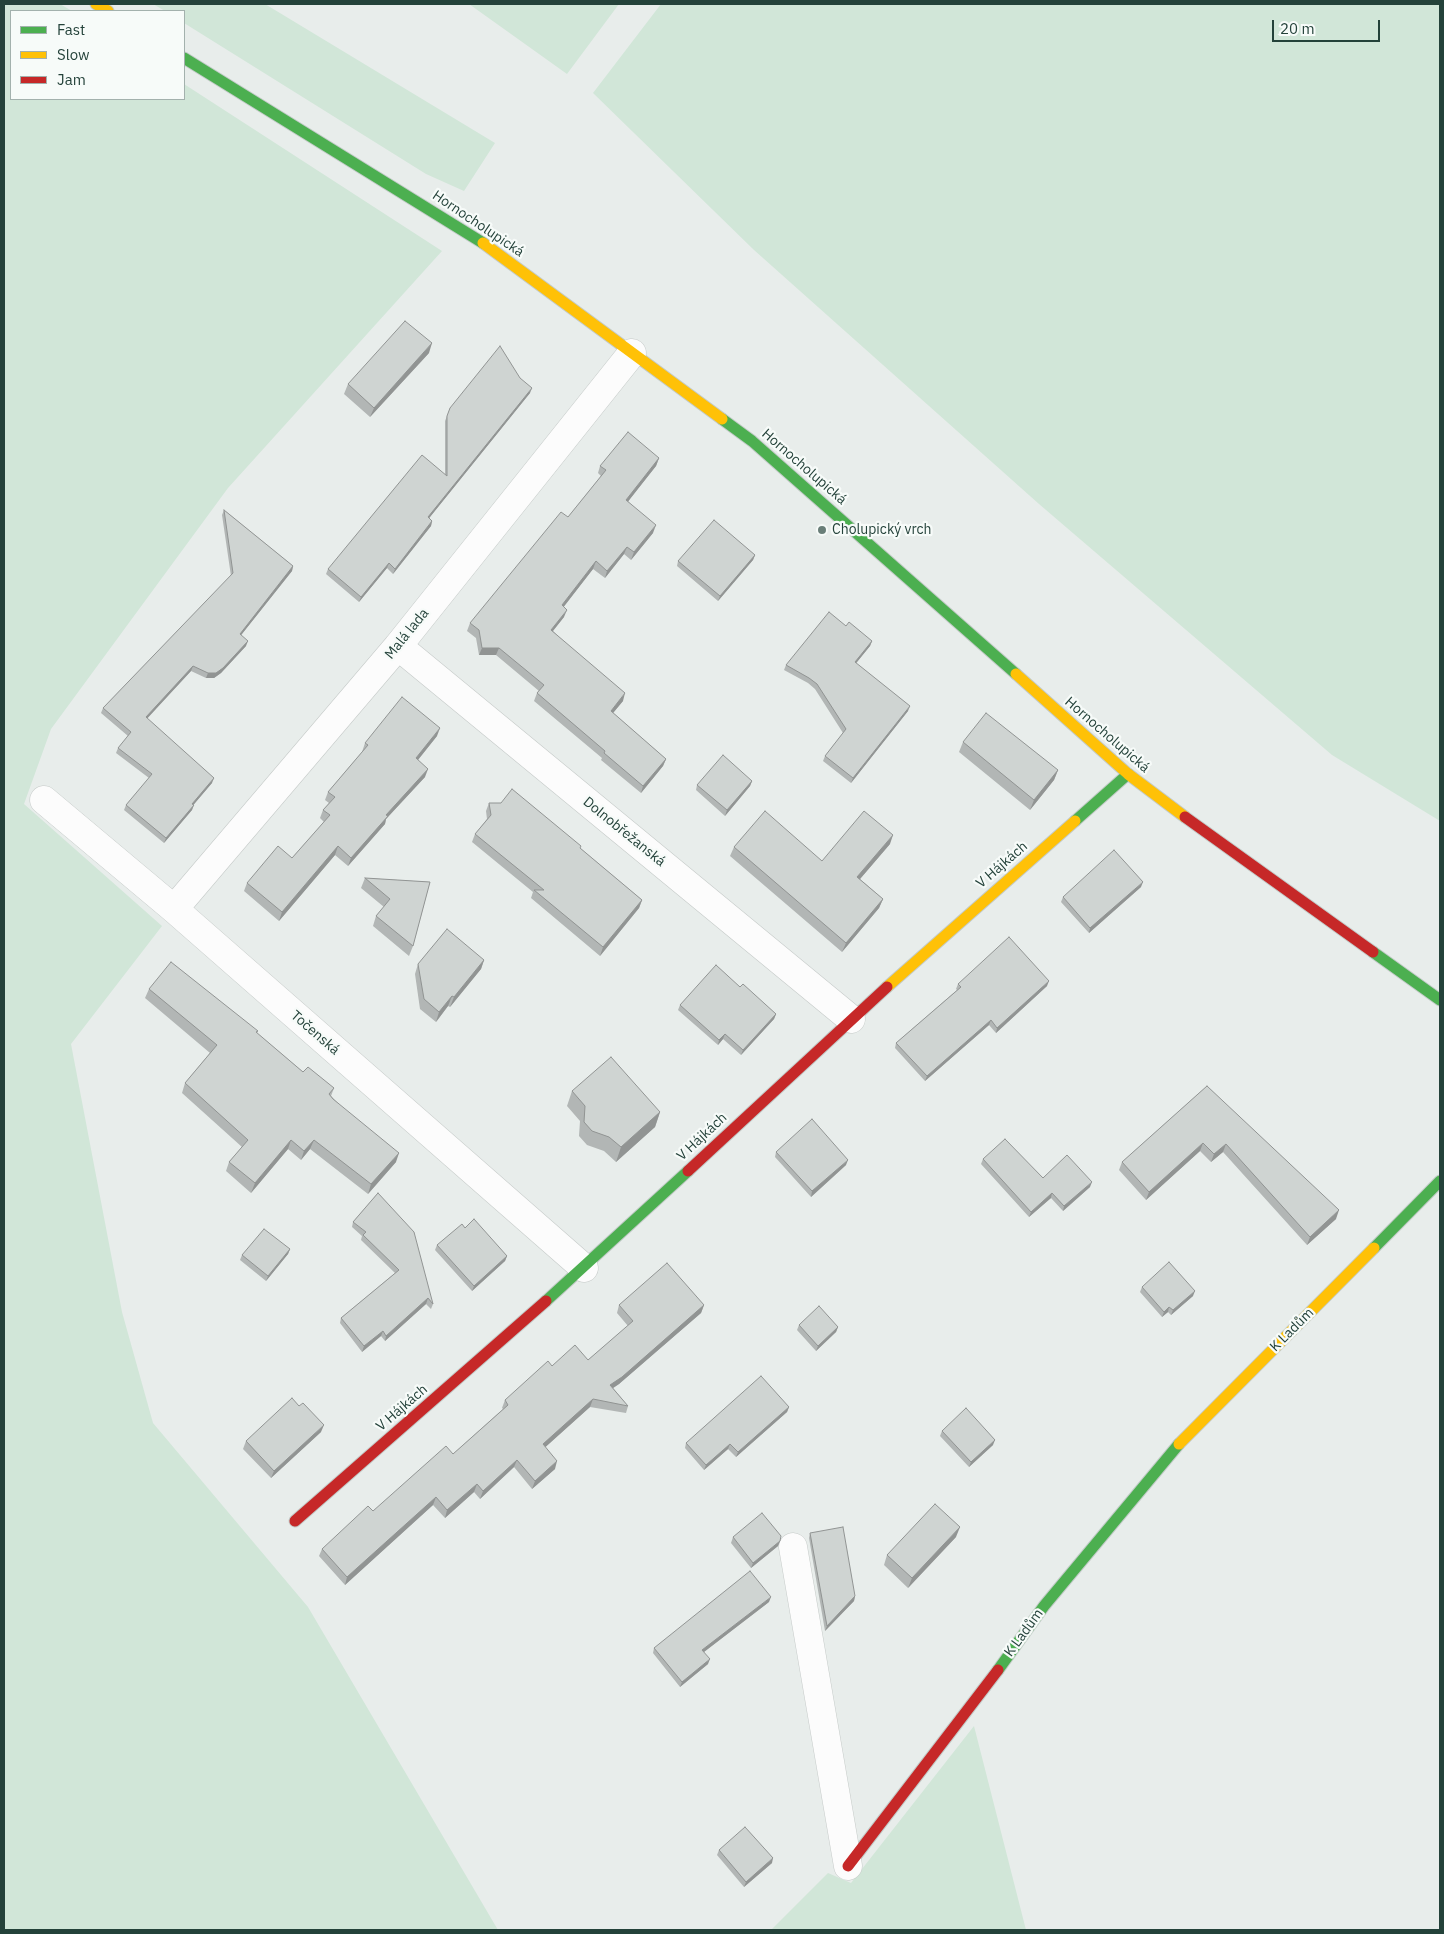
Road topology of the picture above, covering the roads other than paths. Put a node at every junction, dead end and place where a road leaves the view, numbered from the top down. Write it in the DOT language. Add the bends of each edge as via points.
graph roads {
  1 [pos="185,59"];
  2 [pos="632,353"];
  3 [pos="398,646"];
  4 [pos="1128,774"];
  5 [pos="44,800"];
  6 [pos="174,909"];
  7 [pos="1440,1000"];
  8 [pos="851,1019"];
  9 [pos="1440,1181"];
  10 [pos="584,1268"];
  11 [pos="296,1521"];
  12 [pos="793,1547"];
  13 [pos="848,1866"];
  1 -- 2 [label="street, Hornocholupická" via="476,238"];
  2 -- 3 [label="street, Malá lada"];
  2 -- 4 [label="street, Hornocholupická" via="752,441"];
  3 -- 6 [label="street, Malá lada"];
  3 -- 8 [label="street, Dolnobřežanská"];
  4 -- 7 [label="street, Hornocholupická" via="1223,846"];
  4 -- 8 [label="street, V Hájkách"];
  5 -- 6 [label="street, Točenská"];
  6 -- 10 [label="street, Točenská"];
  8 -- 10 [label="street, V Hájkách"];
  9 -- 13 [label="street, K Ladům" via="1175,1448 1044,1606"];
  10 -- 11 [label="street, V Hájkách"];
  12 -- 13 [label="street, K Ladům"];
}
